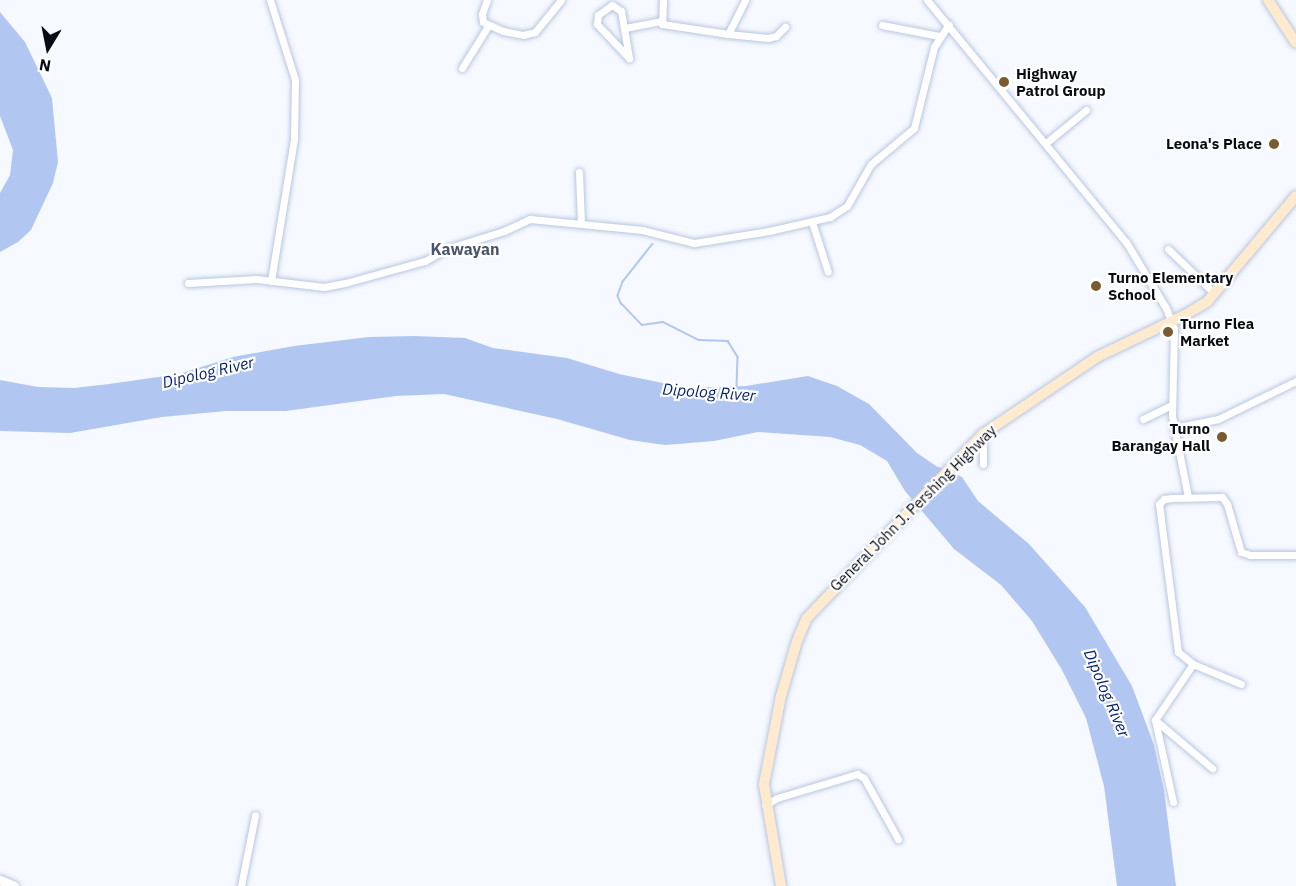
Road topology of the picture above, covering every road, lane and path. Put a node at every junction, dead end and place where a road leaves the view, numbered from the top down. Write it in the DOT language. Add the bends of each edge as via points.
graph roads {
  1 [pos="270,0"];
  2 [pos="487,0"];
  3 [pos="561,0"];
  4 [pos="663,0"];
  5 [pos="745,0"];
  6 [pos="927,0"];
  7 [pos="1268,0"];
  8 [pos="660,21"];
  9 [pos="949,24"];
  10 [pos="882,25"];
  11 [pos="488,26"];
  12 [pos="785,27"];
  13 [pos="625,28"];
  14 [pos="728,34"];
  15 [pos="939,36"];
  16 [pos="1296,44"];
  17 [pos="462,68"];
  18 [pos="1086,110"];
  19 [pos="1046,143"];
  20 [pos="579,172"];
  21 [pos="1296,196"];
  22 [pos="812,222"];
  23 [pos="580,223"];
  24 [pos="1168,249"];
  25 [pos="828,272"];
  26 [pos="271,280"];
  27 [pos="188,283"];
  28 [pos="1214,292"];
  29 [pos="1173,321"];
  30 [pos="1296,381"];
  31 [pos="1172,405"];
  32 [pos="1143,419"];
  33 [pos="1174,428"];
  34 [pos="982,434"];
  35 [pos="983,464"];
  36 [pos="1188,497"];
  37 [pos="1296,555"];
  38 [pos="1193,664"];
  39 [pos="1241,684"];
  40 [pos="1155,720"];
  41 [pos="1212,768"];
  42 [pos="1173,802"];
  43 [pos="765,805"];
  44 [pos="255,815"];
  45 [pos="898,839"];
  46 [pos="0,880"];
  47 [pos="14,886"];
  48 [pos="241,886"];
  49 [pos="781,886"];
  1 -- 26 [label="street" via="295,80 294,139"];
  2 -- 11 [label="street" via="482,18"];
  3 -- 11 [label="street" via="530,34"];
  4 -- 8 [label="street"];
  5 -- 14 [label="street"];
  6 -- 9 [label="street"];
  7 -- 16 [label="main road"];
  8 -- 13 [label="street"];
  8 -- 14 [label="street"];
  9 -- 15 [label="street"];
  9 -- 19 [label="street"];
  10 -- 15 [label="street"];
  11 -- 17 [label="street"];
  12 -- 14 [label="street" via="772,38"];
  13 -- 13 [label="street" via="630,56 629,58 597,24 597,19 607,6 617,6"];
  15 -- 22 [label="street" via="914,128 871,164 842,212"];
  18 -- 19 [label="street"];
  19 -- 29 [label="street" via="1126,242"];
  20 -- 23 [label="street"];
  21 -- 28 [label="main road, General John J. Pershing Highway"];
  22 -- 23 [label="street" via="694,243 642,230"];
  22 -- 25 [label="street"];
  23 -- 26 [label="street" via="530,219 446,249 425,261 324,287"];
  24 -- 28 [label="street"];
  26 -- 27 [label="street"];
  28 -- 29 [label="main road, General John J. Pershing Highway" via="1197,309"];
  29 -- 31 [label="street"];
  29 -- 34 [label="main road, General John J. Pershing Highway" via="1096,357"];
  30 -- 33 [label="street" via="1218,419"];
  31 -- 32 [label="street"];
  31 -- 33 [label="street"];
  33 -- 36 [label="street"];
  34 -- 35 [label="street"];
  34 -- 43 [label="main road, General John J. Pershing Highway" via="807,618 797,641 767,754"];
  36 -- 37 [label="street" via="1225,499 1239,549 1245,554"];
  36 -- 38 [label="street" via="1164,499 1159,509 1178,652"];
  38 -- 39 [label="street"];
  38 -- 40 [label="street"];
  40 -- 41 [label="street"];
  40 -- 42 [label="street"];
  43 -- 45 [label="street" via="857,774 864,778"];
  43 -- 49 [label="main road, General John J. Pershing Highway"];
  44 -- 48 [label="street"];
  46 -- 47 [label="street"];
}
